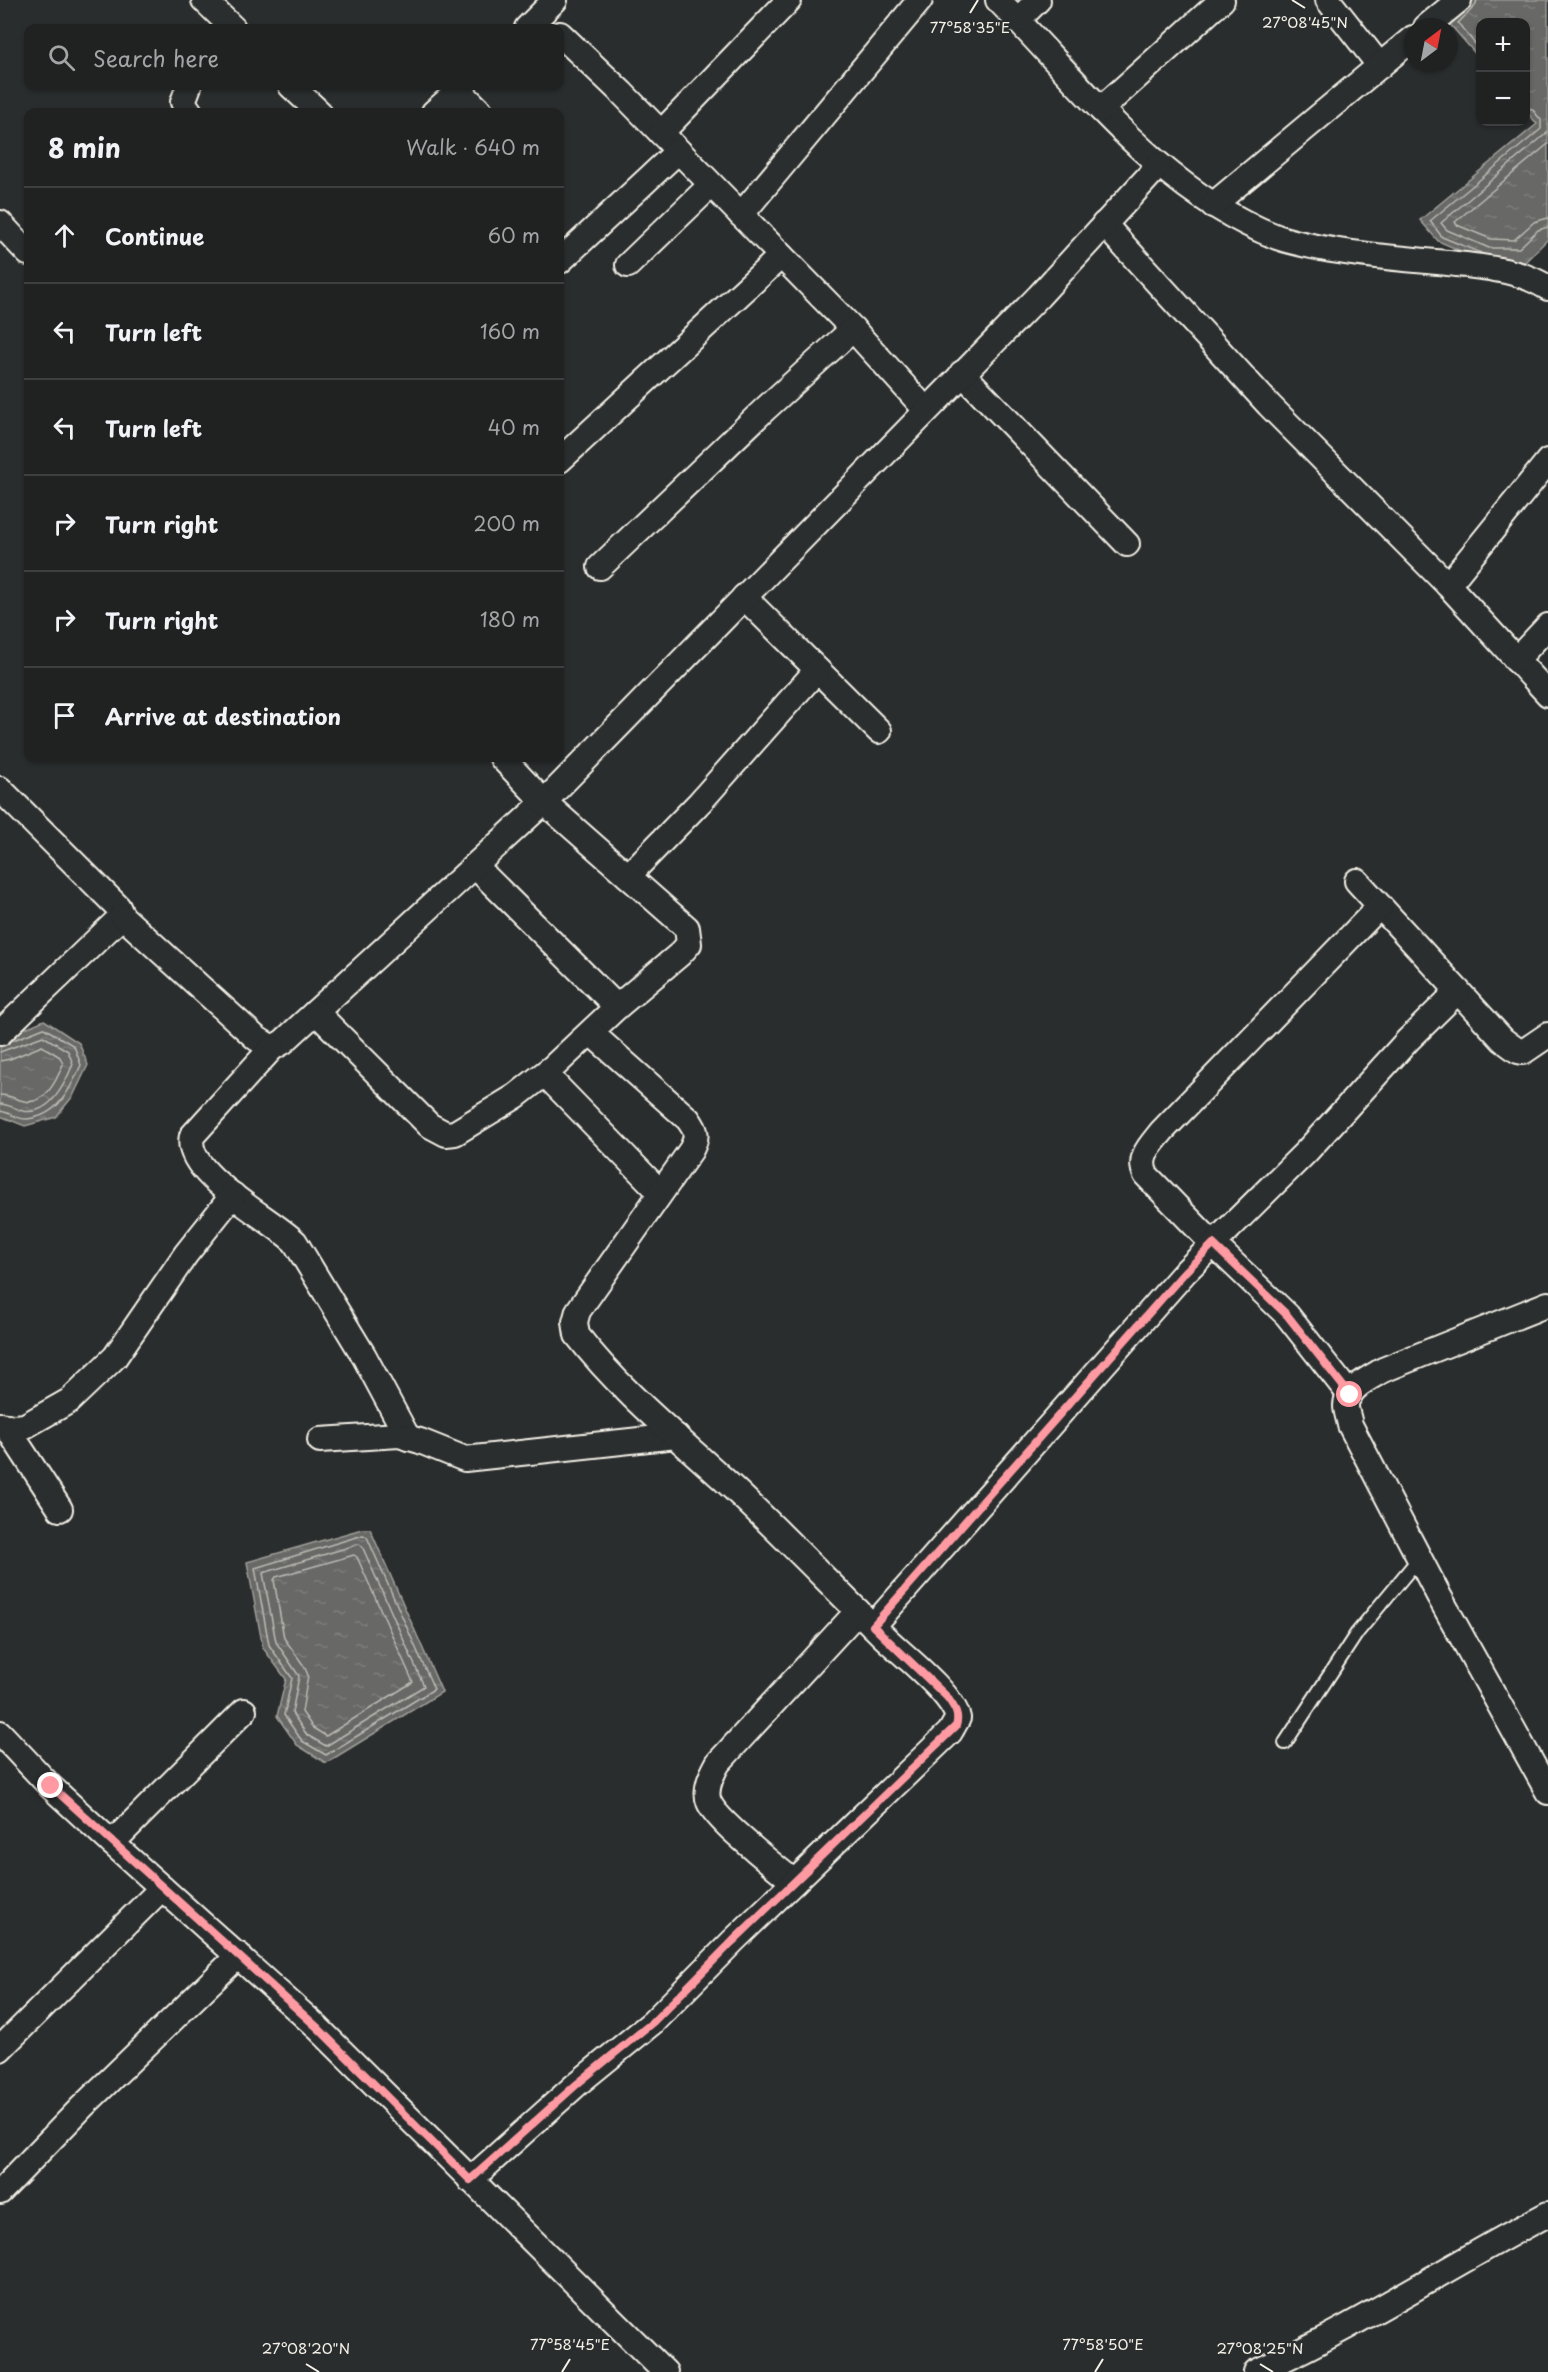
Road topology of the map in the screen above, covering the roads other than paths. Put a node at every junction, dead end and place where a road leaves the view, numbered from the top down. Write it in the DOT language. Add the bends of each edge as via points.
graph roads {
  1 [pos="204,0"];
  2 [pos="789,0"];
  3 [pos="920,0"];
  4 [pos="998,0"];
  5 [pos="1038,0"];
  6 [pos="1222,0"];
  7 [pos="1328,0"];
  8 [pos="1459,0"];
  9 [pos="1437,18"];
  10 [pos="1018,20"];
  11 [pos="229,24"];
  12 [pos="564,38"];
  13 [pos="1404,46"];
  14 [pos="1380,66"];
  15 [pos="188,90"];
  16 [pos="295,90"];
  17 [pos="459,90"];
  18 [pos="463,90"];
  19 [pos="187,108"];
  20 [pos="315,108"];
  21 [pos="438,108"];
  22 [pos="477,108"];
  23 [pos="1101,109"];
  24 [pos="661,133"];
  25 [pos="678,151"];
  26 [pos="1159,165"];
  27 [pos="711,185"];
  28 [pos="1213,205"];
  29 [pos="741,215"];
  30 [pos="0,223"];
  31 [pos="1104,224"];
  32 [pos="24,249"];
  33 [pos="780,256"];
  34 [pos="564,257"];
  35 [pos="628,265"];
  36 [pos="1548,288"];
  37 [pos="853,329"];
  38 [pos="962,374"];
  39 [pos="926,410"];
  40 [pos="564,456"];
  41 [pos="1548,461"];
  42 [pos="1127,544"];
  43 [pos="600,567"];
  44 [pos="1448,585"];
  45 [pos="744,597"];
  46 [pos="1548,626"];
  47 [pos="1516,660"];
  48 [pos="817,670"];
  49 [pos="1548,694"];
  50 [pos="879,731"];
  51 [pos="506,762"];
  52 [pos="0,789"];
  53 [pos="544,802"];
  54 [pos="475,866"];
  55 [pos="628,876"];
  56 [pos="1357,881"];
  57 [pos="1380,906"];
  58 [pos="122,916"];
  59 [pos="1458,991"];
  60 [pos="616,1007"];
  61 [pos="316,1012"];
  62 [pos="0,1033"];
  63 [pos="591,1033"];
  64 [pos="1548,1035"];
  65 [pos="272,1048"];
  66 [pos="544,1074"];
  67 [pos="660,1192"];
  68 [pos="232,1195"];
  69 [pos="1213,1244"];
  70 [pos="1548,1304"];
  71 [pos="1350,1395"];
  72 [pos="3,1426"];
  73 [pos="676,1436"];
  74 [pos="408,1438"];
  75 [pos="320,1440"];
  76 [pos="60,1509"];
  77 [pos="1420,1556"];
  78 [pos="865,1618"];
  79 [pos="244,1711"];
  80 [pos="0,1733"];
  81 [pos="1285,1743"];
  82 [pos="1548,1792"];
  83 [pos="111,1843"];
  84 [pos="794,1882"];
  85 [pos="162,1888"];
  86 [pos="239,1955"];
  87 [pos="0,2049"];
  88 [pos="470,2180"];
  89 [pos="0,2192"];
  90 [pos="1548,2214"];
  91 [pos="665,2372"];
  92 [pos="1256,2372"];
  1 -- 11 [label="street"];
  2 -- 24 [label="street"];
  3 -- 29 [label="street"];
  4 -- 10 [label="street"];
  5 -- 10 [label="street"];
  6 -- 23 [label="street"];
  7 -- 14 [label="street"];
  8 -- 9 [label="street"];
  10 -- 23 [label="street"];
  12 -- 24 [label="street"];
  13 -- 14 [label="street"];
  14 -- 28 [label="street"];
  15 -- 19 [label="street" via="183,102"];
  16 -- 20 [label="street"];
  17 -- 21 [label="street"];
  18 -- 22 [label="street"];
  23 -- 26 [label="street"];
  24 -- 25 [label="street"];
  25 -- 27 [label="street"];
  25 -- 34 [label="street"];
  26 -- 28 [label="street"];
  26 -- 31 [label="street"];
  27 -- 29 [label="street"];
  27 -- 35 [label="street"];
  28 -- 36 [label="street" via="1279,238 1324,248 1479,267 1531,277"];
  29 -- 33 [label="street"];
  30 -- 32 [label="street"];
  31 -- 38 [label="street"];
  31 -- 44 [label="street" via="1269,405"];
  33 -- 37 [label="street"];
  33 -- 40 [label="street"];
  37 -- 39 [label="street"];
  37 -- 43 [label="street"];
  38 -- 39 [label="street"];
  38 -- 42 [label="street"];
  39 -- 45 [label="street"];
  41 -- 44 [label="street"];
  44 -- 47 [label="street"];
  45 -- 48 [label="street"];
  45 -- 53 [label="street"];
  46 -- 47 [label="street"];
  47 -- 49 [label="street"];
  48 -- 50 [label="street"];
  48 -- 55 [label="street" via="700,802"];
  51 -- 53 [label="street"];
  52 -- 58 [label="street" via="118,907"];
  53 -- 54 [label="street"];
  53 -- 55 [label="street"];
  54 -- 60 [label="street"];
  54 -- 61 [label="street"];
  55 -- 60 [label="street" via="687,928 690,936 689,944 680,954"];
  56 -- 57 [label="street"];
  57 -- 59 [label="street"];
  57 -- 69 [label="street" via="1162,1131 1143,1157 1146,1175"];
  58 -- 62 [label="street"];
  58 -- 65 [label="street" via="256,1038"];
  59 -- 64 [label="street" via="1518,1051 1523,1052"];
  59 -- 69 [label="street"];
  60 -- 63 [label="street"];
  61 -- 65 [label="street"];
  61 -- 66 [label="street" via="429,1125 446,1134 455,1133 516,1096"];
  63 -- 66 [label="street"];
  63 -- 67 [label="street" via="696,1130 692,1150"];
  65 -- 68 [label="street" via="192,1136 190,1144 198,1162"];
  66 -- 67 [label="street"];
  67 -- 73 [label="street" via="578,1311 574,1323 587,1348"];
  68 -- 72 [label="street" via="115,1357 69,1401 25,1426"];
  68 -- 74 [label="street" via="295,1242"];
  69 -- 71 [label="street" via="1287,1315"];
  69 -- 78 [label="street"];
  70 -- 71 [label="street" via="1383,1370 1360,1383"];
  71 -- 77 [label="street" via="1346,1405 1350,1425"];
  72 -- 76 [label="street"];
  73 -- 74 [label="street" via="465,1459"];
  73 -- 78 [label="street"];
  74 -- 75 [label="street" via="399,1435"];
  77 -- 81 [label="lane" via="1357,1633"];
  77 -- 82 [label="street"];
  78 -- 84 [label="street" via="718,1762 708,1787 709,1801 718,1816"];
  78 -- 84 [label="street" via="947,1697 958,1719 950,1732"];
  79 -- 83 [label="street"];
  80 -- 83 [label="street"];
  83 -- 85 [label="street"];
  84 -- 88 [label="street" via="653,2022"];
  85 -- 86 [label="street"];
  85 -- 87 [label="street"];
  86 -- 88 [label="street"];
  86 -- 89 [label="street"];
  88 -- 91 [label="street"];
  90 -- 92 [label="street" via="1482,2248 1376,2312"];
}
